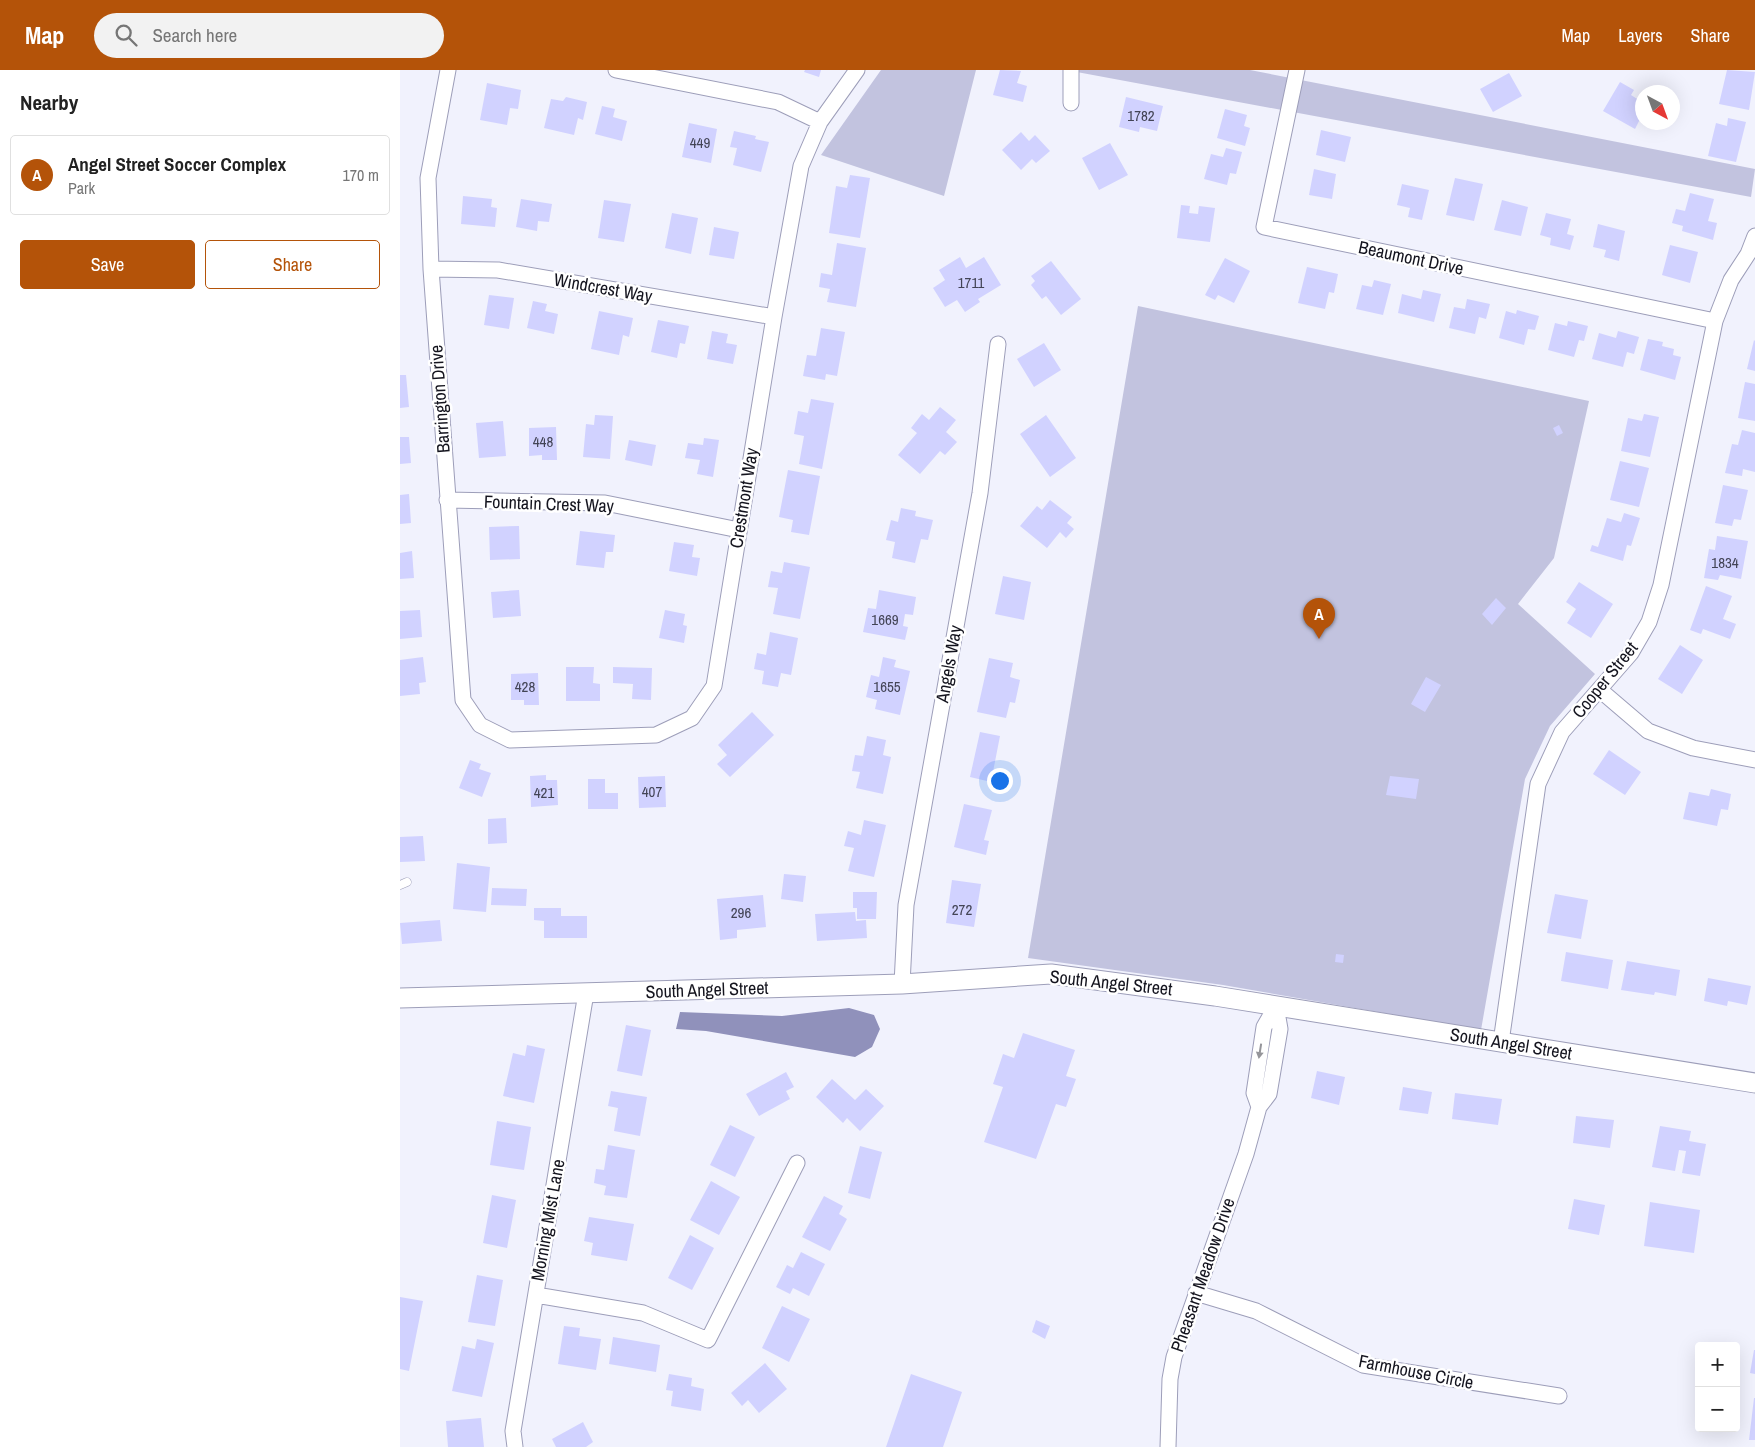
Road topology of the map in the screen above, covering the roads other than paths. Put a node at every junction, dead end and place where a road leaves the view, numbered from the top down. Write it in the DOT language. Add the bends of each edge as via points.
graph roads {
  1 [pos="448,70"];
  2 [pos="616,70"];
  3 [pos="857,70"];
  4 [pos="1071,70"];
  5 [pos="1297,70"];
  6 [pos="1071,103"];
  7 [pos="820,122"];
  8 [pos="1755,236"];
  9 [pos="431,269"];
  10 [pos="774,317"];
  11 [pos="1715,321"];
  12 [pos="998,344"];
  13 [pos="447,500"];
  14 [pos="739,530"];
  15 [pos="1600,690"];
  16 [pos="480,725"];
  17 [pos="1755,760"];
  18 [pos="902,984"];
  19 [pos="586,993"];
  20 [pos="400,998"];
  21 [pos="1276,1006"];
  22 [pos="1501,1042"];
  23 [pos="1755,1083"];
  24 [pos="797,1163"];
  25 [pos="1196,1292"];
  26 [pos="536,1295"];
  27 [pos="1559,1396"];
  28 [pos="515,1447"];
  29 [pos="1168,1447"];
  1 -- 9 [label="street, Barrington Drive" via="428,178"];
  2 -- 7 [label="street" via="778,102"];
  3 -- 7 [label="street, Crestmont Way"];
  4 -- 6 [label="street"];
  5 -- 11 [label="street, Beaumont Drive" via="1264,227"];
  7 -- 10 [label="street, Crestmont Way" via="801,166"];
  8 -- 11 [label="street, Cooper Street" via="1731,280"];
  9 -- 10 [label="street, Windcrest Way" via="498,270"];
  9 -- 13 [label="street, Barrington Drive"];
  10 -- 14 [label="street, Crestmont Way"];
  11 -- 15 [label="street, Cooper Street" via="1661,585 1649,622 1631,653"];
  12 -- 18 [label="street, Angels Way" via="980,493 906,905"];
  13 -- 14 [label="street, Fountain Crest Way" via="606,503"];
  13 -- 16 [label="street, Barrington Drive" via="463,700"];
  14 -- 16 [label="street, Crestmont Way" via="714,686 692,718 656,735 520,740 510,740"];
  15 -- 17 [label="street" via="1648,731 1693,748"];
  15 -- 22 [label="street, Cooper Street" via="1562,732 1538,784"];
  18 -- 19 [label="street, South Angel Street"];
  18 -- 21 [label="street, South Angel Street" via="1051,974"];
  19 -- 20 [label="street, South Angel Street"];
  19 -- 26 [label="street, Morning Mist Lane"];
  21 -- 22 [label="street, South Angel Street"];
  21 -- 25 [label="street, Pheasant Meadow Drive" via="1280,1029 1269,1094 1259,1107 1246,1154"];
  22 -- 23 [label="street, South Angel Street"];
  24 -- 26 [label="street" via="708,1340 643,1313"];
  25 -- 27 [label="street, Farmhouse Circle" via="1256,1311 1363,1365"];
  25 -- 29 [label="street, Pheasant Meadow Drive" via="1170,1378"];
  26 -- 28 [label="street, Morning Mist Lane" via="513,1431"];
}
